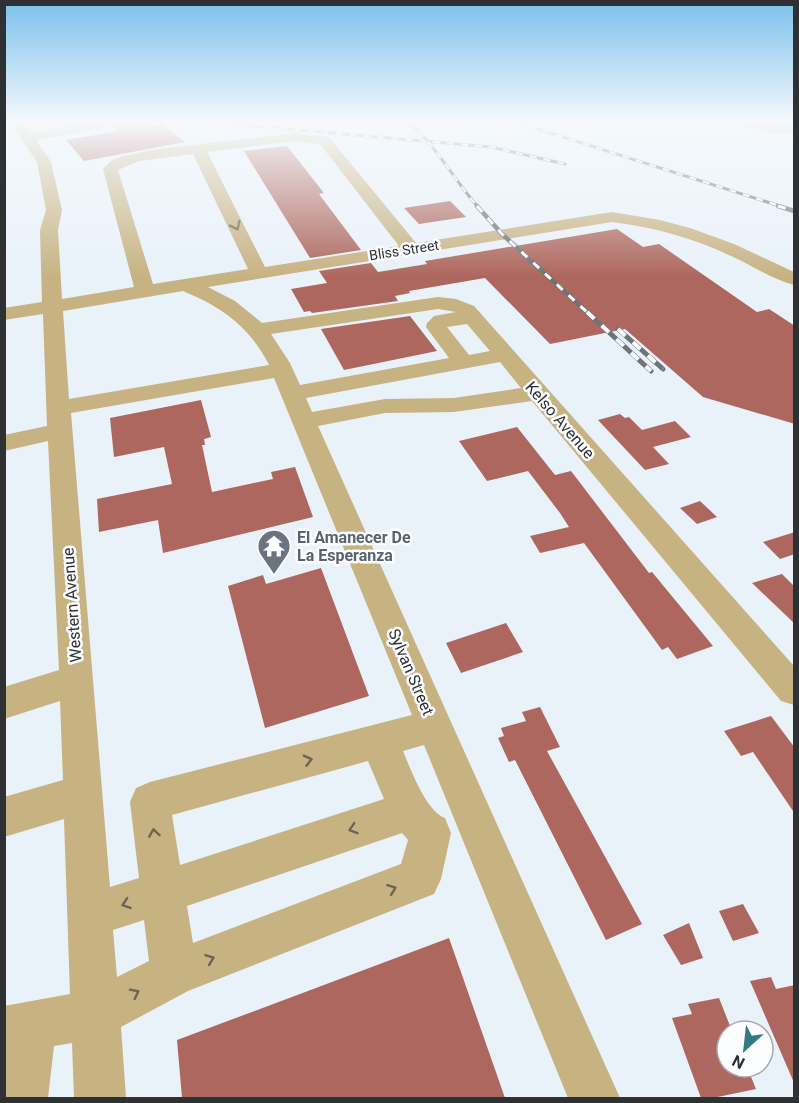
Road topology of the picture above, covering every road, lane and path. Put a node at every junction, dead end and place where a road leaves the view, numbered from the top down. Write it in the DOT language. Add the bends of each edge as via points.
graph roads {
  1 [pos="47,173"];
  2 [pos="111,173"];
  3 [pos="210,173"];
  4 [pos="351,173"];
  5 [pos="411,249"];
  6 [pos="259,273"];
  7 [pos="795,279"];
  8 [pos="182,284"];
  9 [pos="145,291"];
  10 [pos="53,306"];
  11 [pos="4,314"];
  12 [pos="471,317"];
  13 [pos="257,330"];
  14 [pos="504,355"];
  15 [pos="463,362"];
  16 [pos="290,390"];
  17 [pos="536,393"];
  18 [pos="59,419"];
  19 [pos="4,443"];
  20 [pos="76,680"];
  21 [pos="795,690"];
  22 [pos="4,703"];
  23 [pos="434,726"];
  24 [pos="379,741"];
  25 [pos="83,794"];
  26 [pos="4,817"];
  27 [pos="420,822"];
  28 [pos="475,822"];
  29 [pos="162,891"];
  30 [pos="90,916"];
  31 [pos="174,973"];
  32 [pos="95,1014"];
  33 [pos="18,1028"];
  34 [pos="22,1098"];
  35 [pos="100,1098"];
  36 [pos="594,1098"];
  1 -- 10 [label="street, Western Avenue" via="54,210 49,230"];
  2 -- 9 [label="street"];
  3 -- 6 [label="street, one-way"];
  4 -- 5 [label="street"];
  5 -- 6 [label="street, Bliss Street"];
  5 -- 7 [label="street, Bliss Street" via="578,221 640,219 699,234"];
  6 -- 8 [label="street, Bliss Street"];
  8 -- 9 [label="street, Bliss Street"];
  8 -- 13 [label="street, Sylvan Street" via="233,306"];
  9 -- 10 [label="street, Bliss Street"];
  10 -- 11 [label="street, Bliss Street"];
  10 -- 18 [label="street, Western Avenue"];
  12 -- 13 [label="street, Kelso Avenue" via="456,305 438,303"];
  12 -- 14 [label="street, Kelso Avenue"];
  12 -- 15 [label="street" via="437,323"];
  13 -- 16 [label="street, Sylvan Street"];
  14 -- 15 [label="street"];
  14 -- 17 [label="street, Kelso Avenue"];
  15 -- 16 [label="street"];
  16 -- 17 [label="street" via="385,406 454,405"];
  16 -- 18 [label="street"];
  16 -- 23 [label="street, Sylvan Street"];
  17 -- 21 [label="street, Kelso Avenue"];
  18 -- 19 [label="street"];
  18 -- 20 [label="street, Western Avenue"];
  20 -- 22 [label="street"];
  20 -- 25 [label="street, Western Avenue"];
  23 -- 24 [label="street"];
  23 -- 28 [label="street, Sylvan Street"];
  24 -- 27 [label="street"];
  29 -- 24 [label="street, one-way" via="150,802"];
  25 -- 26 [label="street"];
  25 -- 30 [label="street, Western Avenue"];
  27 -- 28 [label="street"];
  27 -- 29 [label="street, one-way"];
  31 -- 27 [label="street, one-way" via="420,879"];
  28 -- 36 [label="street, Sylvan Street"];
  29 -- 30 [label="street, one-way"];
  29 -- 31 [label="street"];
  30 -- 32 [label="street, Western Avenue"];
  32 -- 31 [label="street, one-way"];
  32 -- 33 [label="street"];
  32 -- 35 [label="street, Western Avenue"];
  33 -- 34 [label="street"];
}
